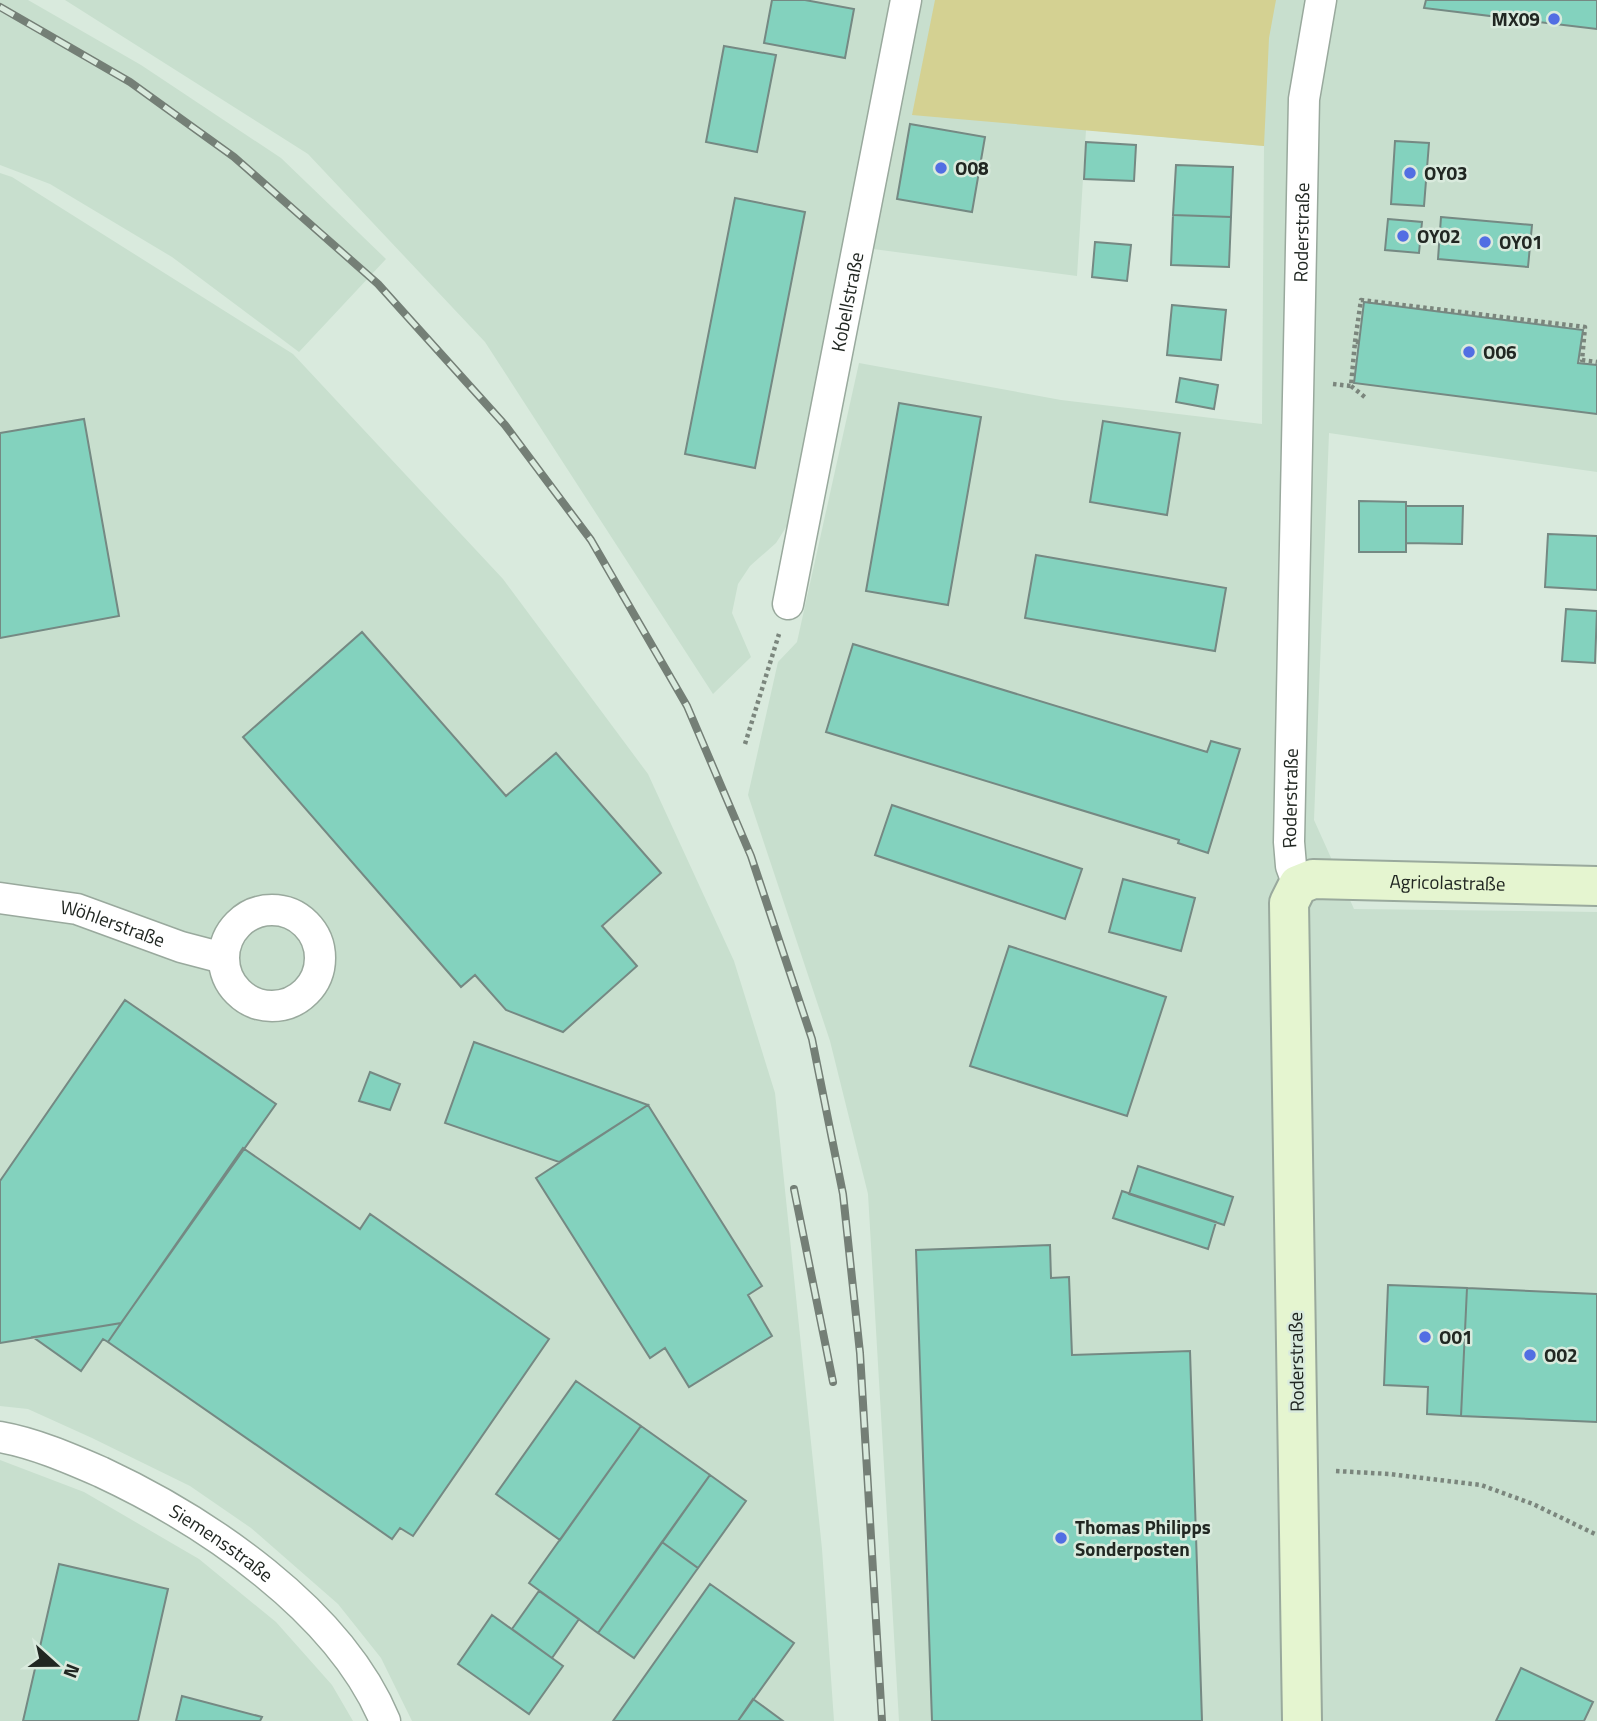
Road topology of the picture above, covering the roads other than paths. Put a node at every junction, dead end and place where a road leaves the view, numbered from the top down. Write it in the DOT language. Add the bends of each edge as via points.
graph roads {
  1 [pos="905,0"];
  2 [pos="1321,0"];
  3 [pos="788,604"];
  4 [pos="1298,885"];
  5 [pos="1597,886"];
  6 [pos="0,898"];
  7 [pos="223,958"];
  8 [pos="0,1437"];
  9 [pos="385,1721"];
  10 [pos="1302,1721"];
  1 -- 3 [label="street, Kobellstraße"];
  2 -- 4 [label="street, Roderstraße" via="1304,99 1290,815 1291,866"];
  4 -- 5 [label="street, Agricolastraße" via="1313,879"];
  4 -- 10 [label="street, Roderstraße" via="1289,903"];
  6 -- 7 [label="street, Wöhlerstraße" via="77,909"];
  8 -- 9 [label="street, Siemensstraße" via="80,1462 140,1490 237,1551 317,1622 349,1660"];
}
